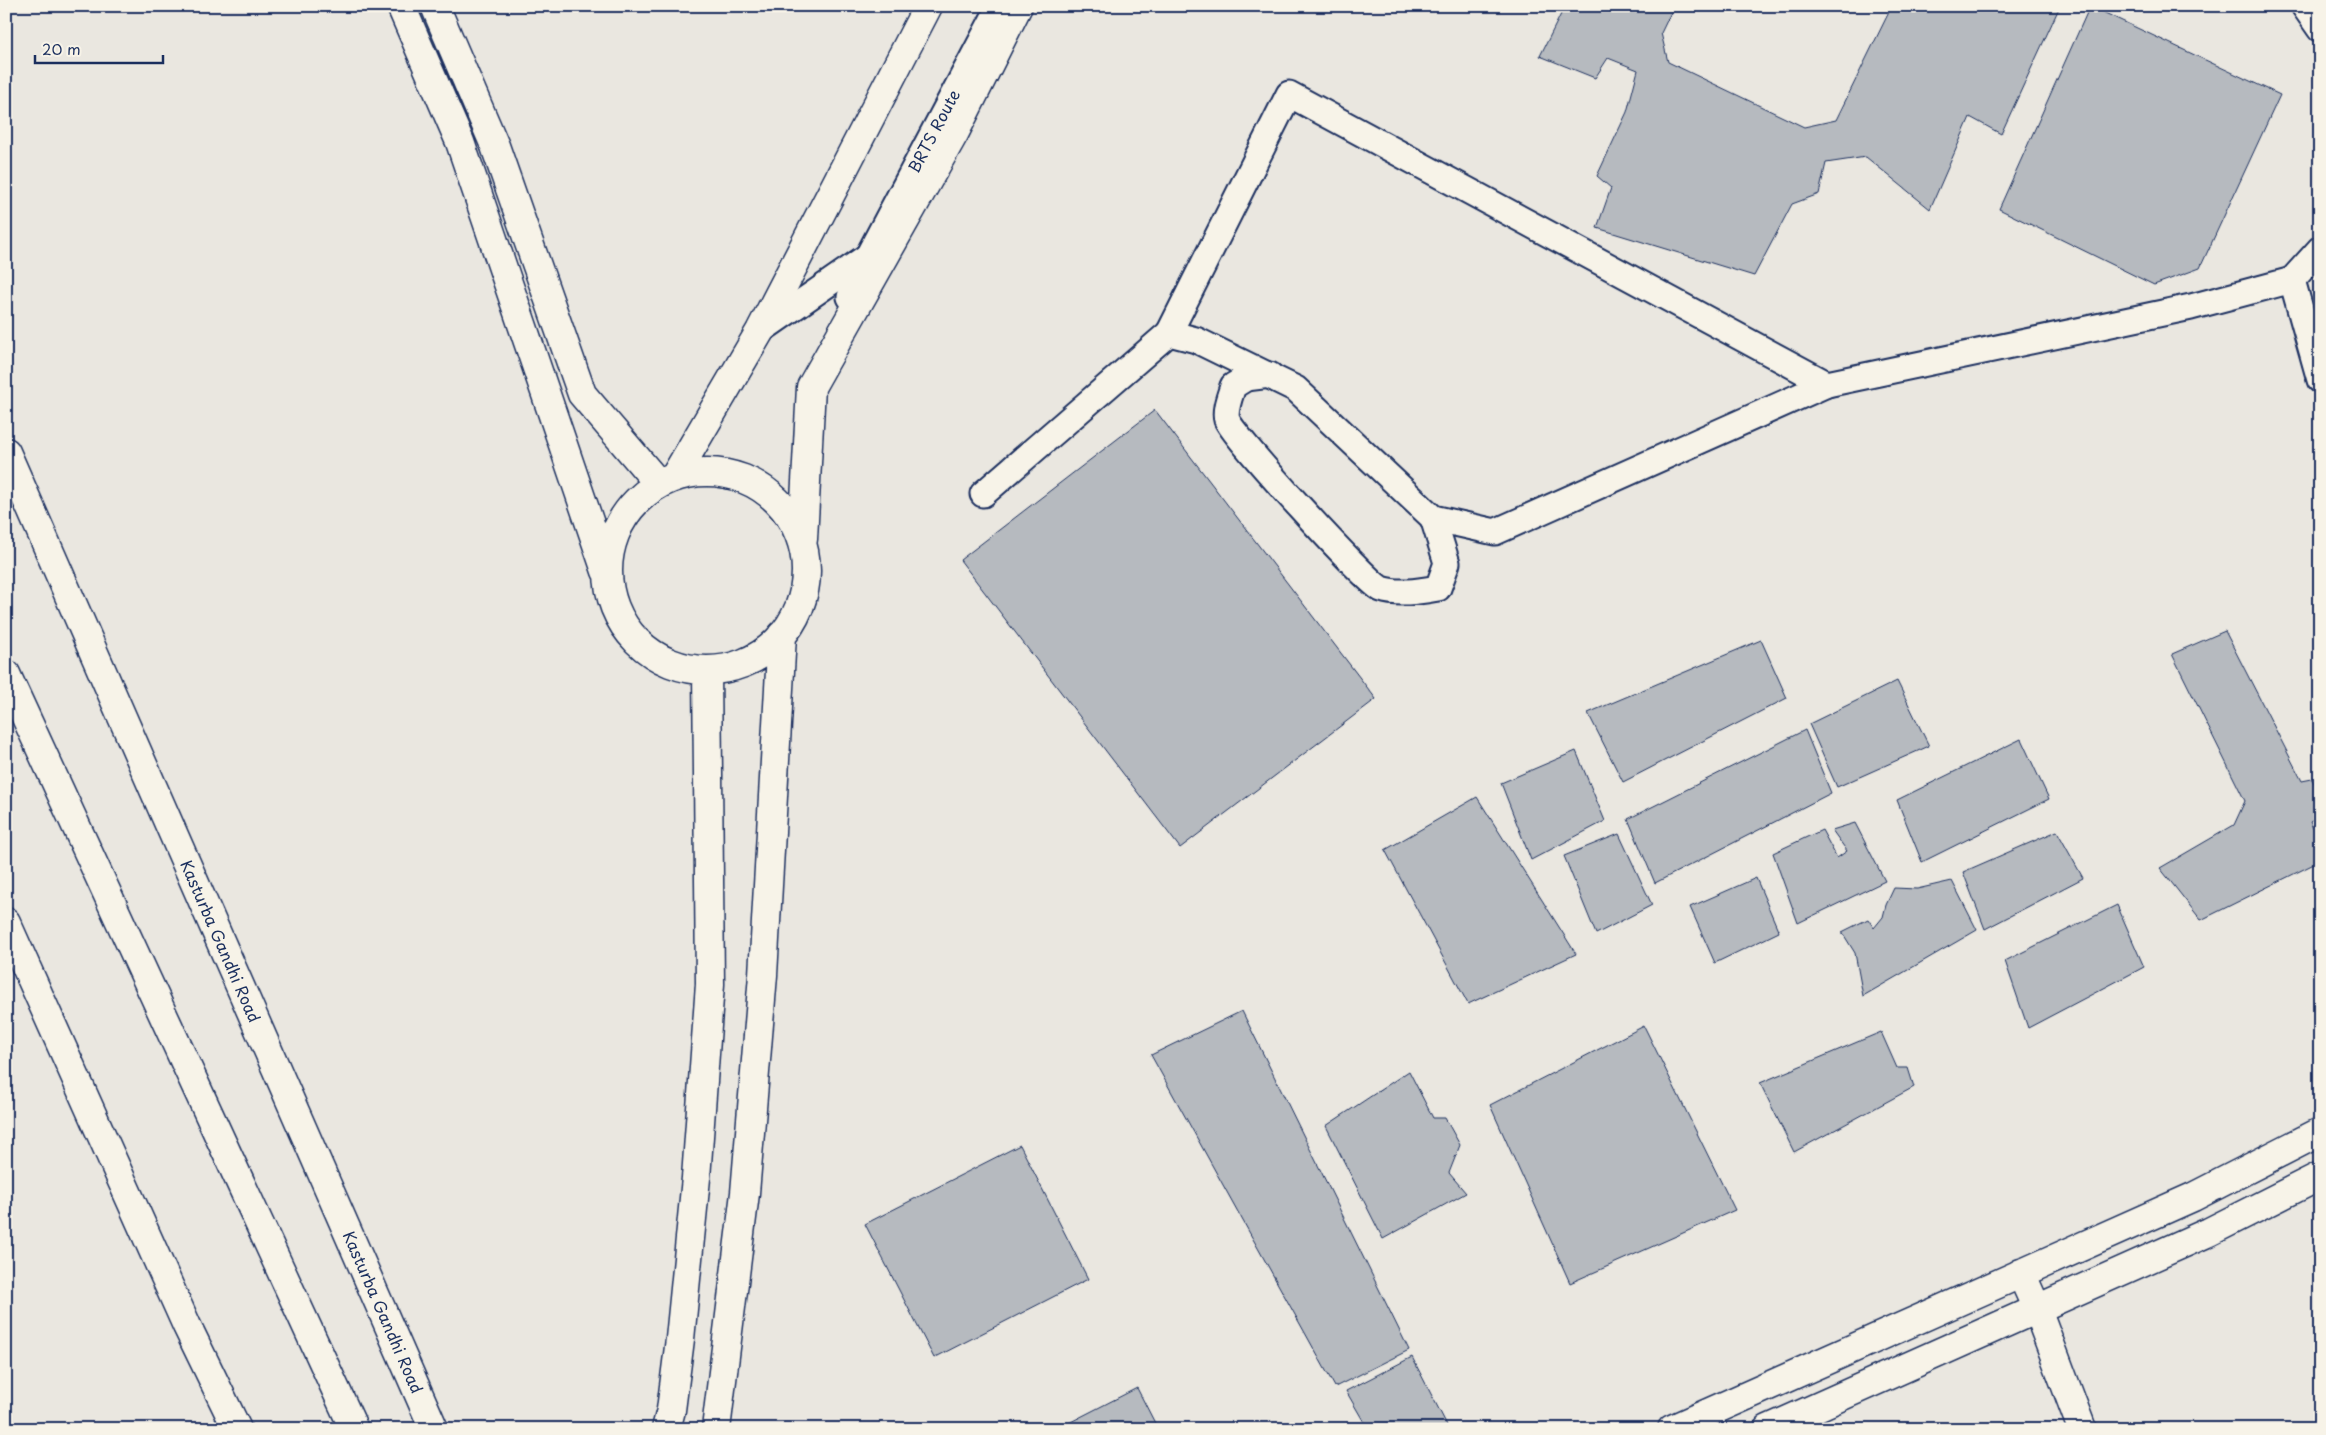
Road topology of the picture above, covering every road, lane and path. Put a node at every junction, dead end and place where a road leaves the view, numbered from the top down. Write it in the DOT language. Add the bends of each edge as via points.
graph roads {
  1 [pos="401,6"];
  2 [pos="435,6"];
  3 [pos="928,6"];
  4 [pos="1000,6"];
  5 [pos="1018,6"];
  6 [pos="2304,6"];
  7 [pos="2320,29"];
  8 [pos="2320,249"];
  9 [pos="868,256"];
  10 [pos="2292,280"];
  11 [pos="760,331"];
  12 [pos="1169,333"];
  13 [pos="1270,375"];
  14 [pos="2320,380"];
  15 [pos="1826,384"];
  16 [pos="811,387"];
  17 [pos="6,452"];
  18 [pos="667,479"];
  19 [pos="983,494"];
  20 [pos="1433,518"];
  21 [pos="803,541"];
  22 [pos="607,575"];
  23 [pos="782,635"];
  24 [pos="707,670"];
  25 [pos="6,674"];
  26 [pos="6,922"];
  27 [pos="2320,1132"];
  28 [pos="2320,1176"];
  29 [pos="2021,1274"];
  30 [pos="2037,1308"];
  31 [pos="237,1429"];
  32 [pos="354,1429"];
  33 [pos="434,1429"];
  34 [pos="666,1429"];
  35 [pos="716,1429"];
  36 [pos="1672,1429"];
  37 [pos="1768,1429"];
  38 [pos="2082,1429"];
  1 -- 22 [label="main road" via="460,142"];
  2 -- 18 [label="main road" via="495,146 582,394"];
  3 -- 11 [label="main road"];
  4 -- 9 [label="lane, BRTS Route"];
  5 -- 16 [label="main road" via="955,132"];
  6 -- 7 [label="lane"];
  8 -- 10 [label="lane"];
  9 -- 11 [label="lane, BRTS Route"];
  9 -- 16 [label="lane, BRTS Route"];
  10 -- 14 [label="lane"];
  10 -- 15 [label="lane" via="2191,307"];
  11 -- 18 [label="main road"];
  12 -- 13 [label="lane" via="1196,340"];
  12 -- 15 [label="lane" via="1288,94"];
  12 -- 19 [label="lane"];
  13 -- 20 [label="lane" via="1296,389"];
  13 -- 20 [label="lane" via="1246,378 1233,386 1227,420 1243,443 1380,589 1412,593 1438,588 1447,563"];
  15 -- 20 [label="lane" via="1495,532"];
  16 -- 21 [label="main road"];
  17 -- 33 [label="main road, Kasturba Gandhi Road"];
  18 -- 21 [label="main road" via="706,471 738,476 766,490 788,513"];
  18 -- 22 [label="main road" via="636,499 620,521 610,547"];
  21 -- 23 [label="main road" via="807,570 803,600 791,626"];
  22 -- 24 [label="main road" via="614,606 629,634 654,655 683,668"];
  23 -- 24 [label="main road" via="771,648 746,664"];
  23 -- 35 [label="main road" via="763,975 746,1193"];
  24 -- 34 [label="main road" via="710,984 696,1178 680,1339"];
  25 -- 32 [label="main road"];
  26 -- 31 [label="main road" via="187,1326"];
  27 -- 29 [label="main road" via="2193,1197"];
  28 -- 30 [label="main road" via="2209,1232"];
  29 -- 30 [label="main road"];
  29 -- 36 [label="main road"];
  30 -- 37 [label="main road"];
  30 -- 38 [label="main road"];
}
